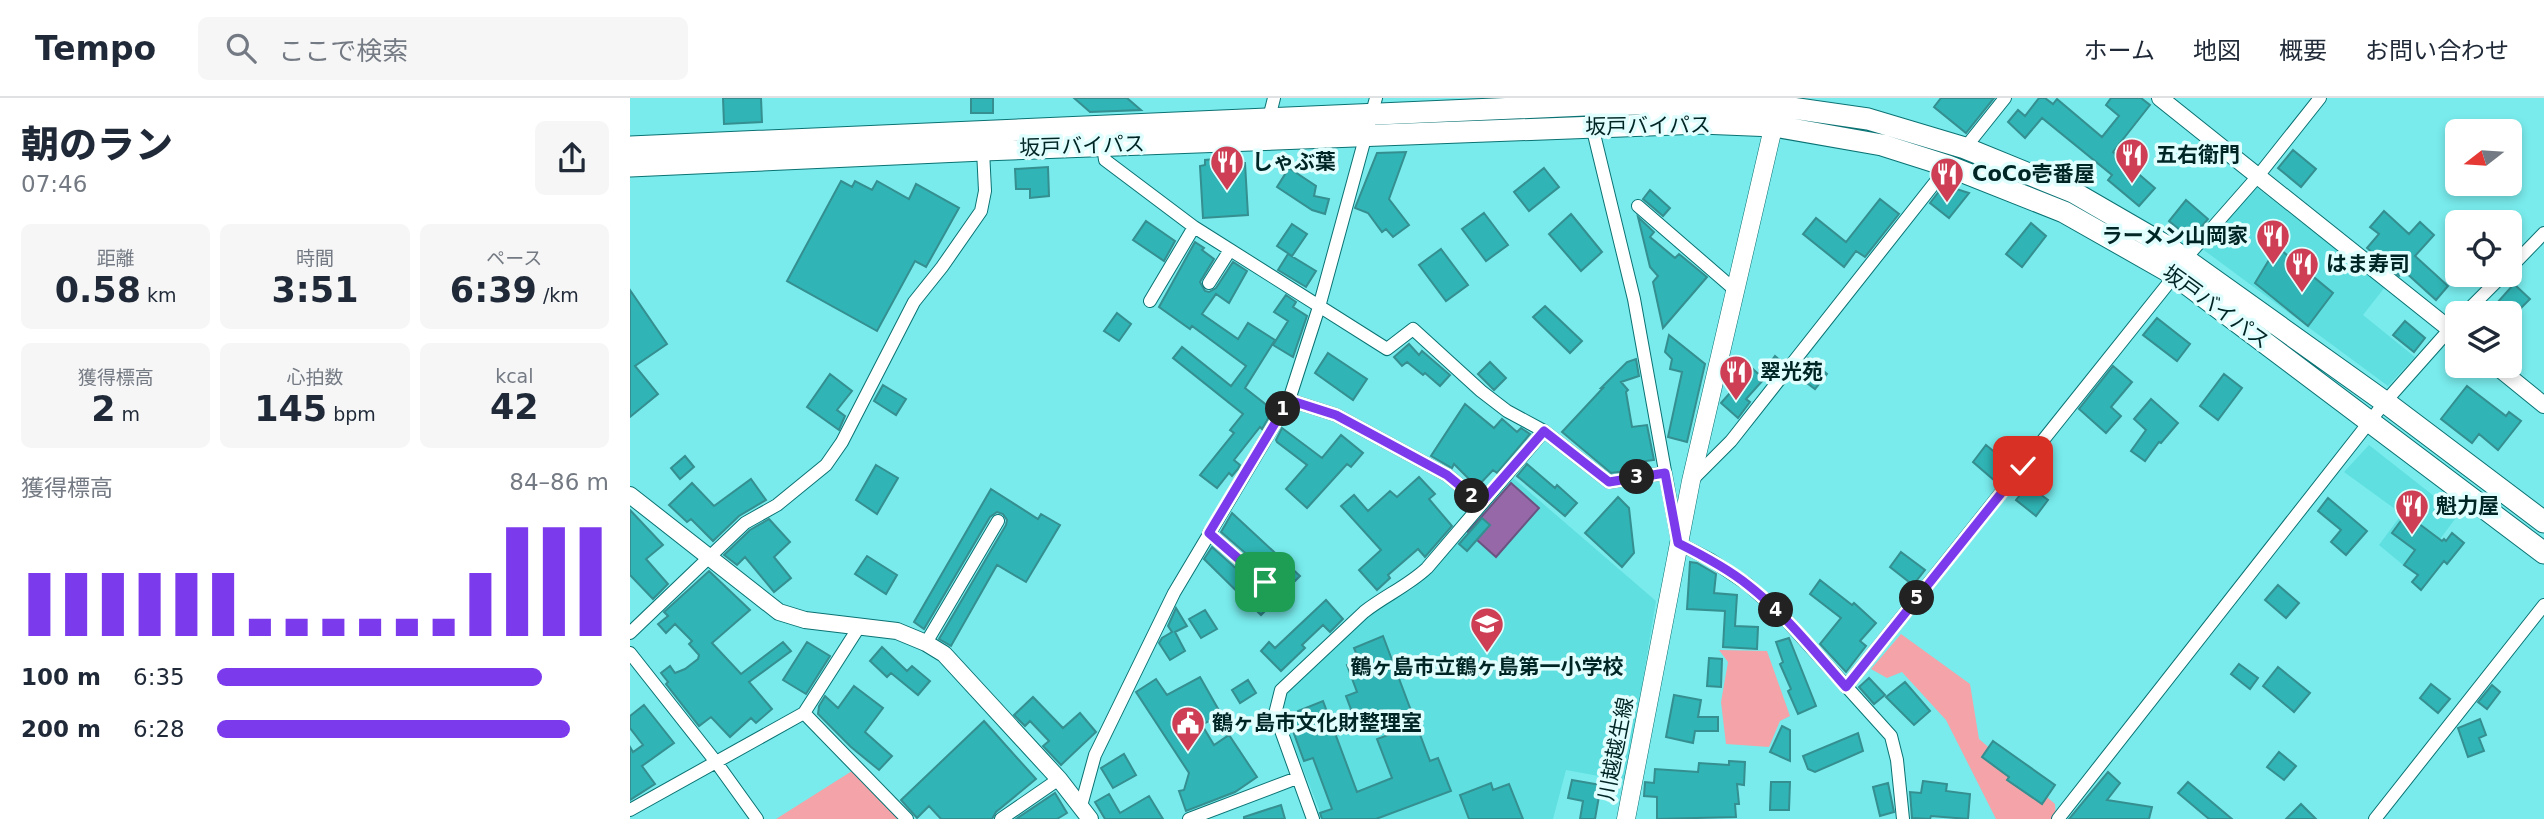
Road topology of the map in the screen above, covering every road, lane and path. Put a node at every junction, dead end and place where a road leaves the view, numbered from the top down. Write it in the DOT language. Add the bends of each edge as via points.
graph roads {
  1 [pos="2005,98"];
  2 [pos="2160,98"];
  3 [pos="2320,98"];
  4 [pos="1584,102"];
  5 [pos="1272,108"];
  6 [pos="1777,110"];
  7 [pos="1372,116"];
  8 [pos="1591,126"];
  9 [pos="1103,145"];
  10 [pos="630,147"];
  11 [pos="1965,148"];
  12 [pos="983,150"];
  13 [pos="630,166"];
  14 [pos="1948,166"];
  15 [pos="2258,176"];
  16 [pos="1638,206"];
  17 [pos="1195,227"];
  18 [pos="2544,233"];
  19 [pos="1230,250"];
  20 [pos="2522,256"];
  21 [pos="2180,267"];
  22 [pos="1209,283"];
  23 [pos="2491,287"];
  24 [pos="1735,290"];
  25 [pos="1150,301"];
  26 [pos="2477,301"];
  27 [pos="1319,307"];
  28 [pos="2445,320"];
  29 [pos="2445,339"];
  30 [pos="2511,378"];
  31 [pos="1289,400"];
  32 [pos="2385,402"];
  33 [pos="2544,405"];
  34 [pos="2370,422"];
  35 [pos="1544,431"];
  36 [pos="1665,473"];
  37 [pos="1691,481"];
  38 [pos="632,500"];
  39 [pos="1481,503"];
  40 [pos="998,521"];
  41 [pos="2544,522"];
  42 [pos="1209,533"];
  43 [pos="1678,543"];
  44 [pos="2544,553"];
  45 [pos="708,558"];
  46 [pos="1265,582"];
  47 [pos="2544,605"];
  48 [pos="859,628"];
  49 [pos="630,633"];
  50 [pos="926,643"];
  51 [pos="630,653"];
  52 [pos="1846,687"];
  53 [pos="803,713"];
  54 [pos="716,762"];
  55 [pos="1297,778"];
  56 [pos="1059,779"];
  57 [pos="630,810"];
  58 [pos="1085,812"];
  59 [pos="757,819"];
  60 [pos="907,819"];
  61 [pos="1000,819"];
  62 [pos="1189,819"];
  63 [pos="1312,819"];
  64 [pos="1626,819"];
  65 [pos="1903,819"];
  66 [pos="2058,819"];
  67 [pos="2375,819"];
  1 -- 11 [label="street"];
  2 -- 15 [label="street"];
  3 -- 15 [label="street"];
  4 -- 6 [label="highway, 坂戸バイパス" via="1704,103"];
  4 -- 7 [label="highway, 坂戸バイパス"];
  5 -- 7 [label="highway, 坂戸バイパス"];
  5 -- 10 [label="highway, 坂戸バイパス"];
  6 -- 8 [label="highway, 坂戸バイパス" via="1701,123"];
  6 -- 11 [label="highway, 坂戸バイパス" via="1868,120"];
  6 -- 14 [label="highway, 坂戸バイパス"];
  6 -- 24 [label="main road, 川越越生線"];
  7 -- 8 [label="highway, 坂戸バイパス"];
  7 -- 9 [label="highway, 坂戸バイパス"];
  7 -- 27 [label="street"];
  8 -- 36 [label="street" via="1634,299"];
  9 -- 12 [label="highway, 坂戸バイパス"];
  9 -- 17 [label="street" via="1105,160"];
  11 -- 21 [label="highway, 坂戸バイパス" via="2073,192 2168,247"];
  12 -- 13 [label="highway, 坂戸バイパス"];
  12 -- 45 [label="street" via="981,211 914,302 842,442 826,465 777,505 745,523"];
  14 -- 21 [label="highway, 坂戸バイパス" via="2064,212"];
  14 -- 37 [label="street" via="1731,441"];
  15 -- 21 [label="street"];
  15 -- 28 [label="street"];
  16 -- 24 [label="street"];
  17 -- 19 [label="street"];
  17 -- 25 [label="street"];
  18 -- 20 [label="street"];
  19 -- 22 [label="street"];
  19 -- 27 [label="street"];
  21 -- 32 [label="highway, 坂戸バイパス"];
  21 -- 34 [label="highway, 坂戸バイパス"];
  21 -- 52 [label="street"];
  23 -- 26 [label="street"];
  24 -- 37 [label="main road, 川越越生線"];
  27 -- 31 [label="street"];
  27 -- 35 [label="street" via="1387,349 1413,329 1481,391"];
  29 -- 32 [label="street"];
  30 -- 33 [label="street"];
  31 -- 39 [label="street" via="1336,415 1447,475"];
  31 -- 42 [label="street"];
  32 -- 34 [label="street"];
  32 -- 41 [label="highway, 坂戸バイパス"];
  34 -- 44 [label="highway, 坂戸バイパス"];
  34 -- 66 [label="street"];
  35 -- 36 [label="street" via="1609,482"];
  35 -- 39 [label="street"];
  36 -- 43 [label="street"];
  37 -- 43 [label="main road, 川越越生線"];
  38 -- 45 [label="street"];
  39 -- 55 [label="street" via="1427,568 1364,611 1281,690 1275,714"];
  40 -- 50 [label="street"];
  42 -- 46 [label="street"];
  42 -- 58 [label="street" via="1174,593 1095,755"];
  43 -- 52 [label="street" via="1748,584"];
  43 -- 64 [label="main road, 川越越生線"];
  45 -- 48 [label="street" via="779,612"];
  45 -- 49 [label="street"];
  47 -- 67 [label="street"];
  48 -- 50 [label="street" via="897,631"];
  48 -- 53 [label="street"];
  50 -- 56 [label="street" via="944,654"];
  51 -- 54 [label="street"];
  52 -- 65 [label="street" via="1891,736"];
  53 -- 54 [label="street"];
  53 -- 60 [label="street"];
  54 -- 57 [label="street"];
  54 -- 59 [label="street"];
  55 -- 62 [label="street"];
  55 -- 63 [label="street"];
  56 -- 58 [label="street"];
  56 -- 61 [label="street"];
}
